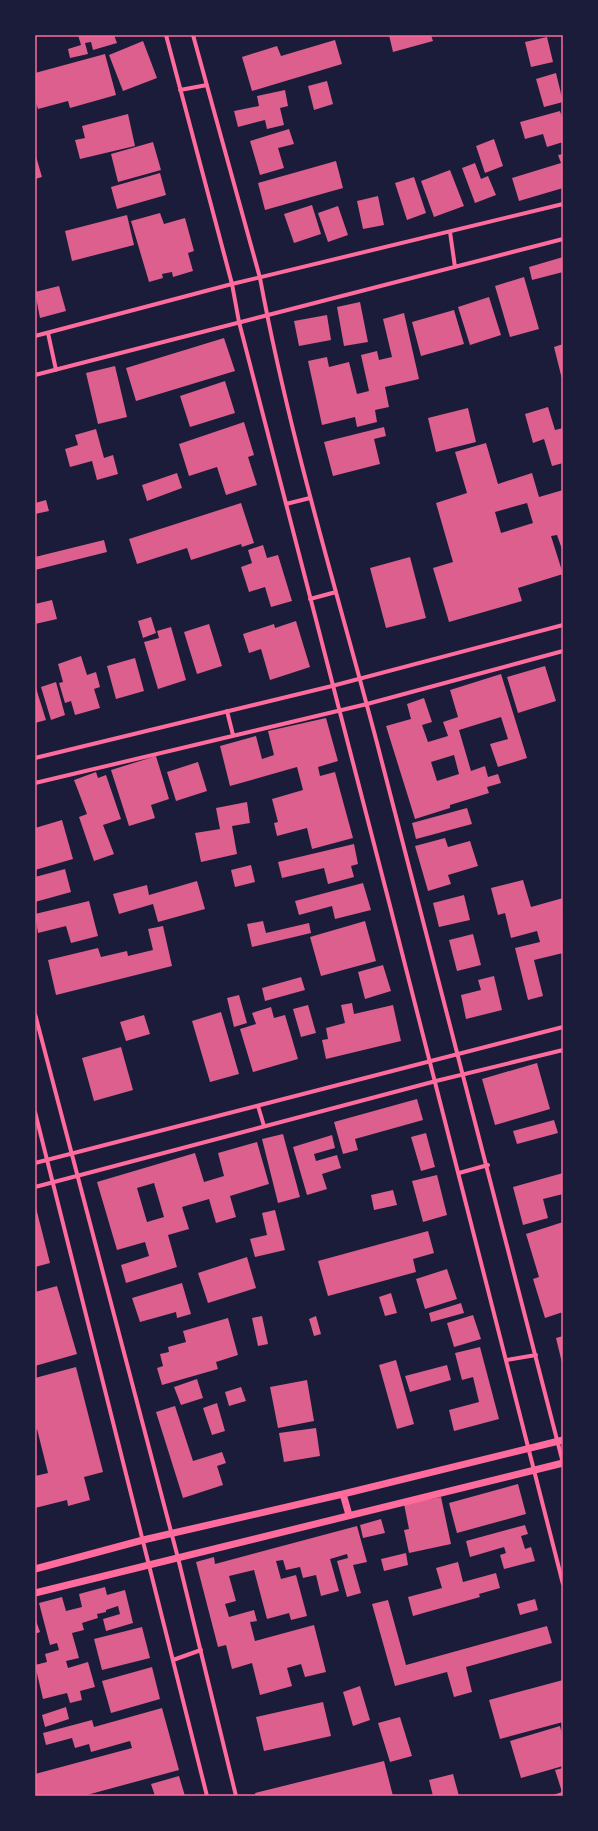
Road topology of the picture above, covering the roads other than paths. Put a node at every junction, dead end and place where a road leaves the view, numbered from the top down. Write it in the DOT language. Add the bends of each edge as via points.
graph roads {
  1 [pos="166,35"];
  2 [pos="194,35"];
  3 [pos="207,84"];
  4 [pos="180,90"];
  5 [pos="563,204"];
  6 [pos="450,232"];
  7 [pos="563,239"];
  8 [pos="455,267"];
  9 [pos="260,278"];
  10 [pos="232,284"];
  11 [pos="267,315"];
  12 [pos="239,322"];
  13 [pos="48,333"];
  14 [pos="35,336"];
  15 [pos="56,370"];
  16 [pos="35,375"];
  17 [pos="310,498"];
  18 [pos="286,504"];
  19 [pos="336,592"];
  20 [pos="310,599"];
  21 [pos="563,625"];
  22 [pos="563,651"];
  23 [pos="360,678"];
  24 [pos="332,686"];
  25 [pos="366,704"];
  26 [pos="338,710"];
  27 [pos="227,711"];
  28 [pos="233,735"];
  29 [pos="35,758"];
  30 [pos="35,783"];
  31 [pos="35,1014"];
  32 [pos="563,1027"];
  33 [pos="563,1050"];
  34 [pos="460,1054"];
  35 [pos="430,1061"];
  36 [pos="465,1074"];
  37 [pos="436,1081"];
  38 [pos="258,1106"];
  39 [pos="35,1112"];
  40 [pos="264,1126"];
  41 [pos="71,1154"];
  42 [pos="48,1160"];
  43 [pos="35,1164"];
  44 [pos="488,1165"];
  45 [pos="459,1173"];
  46 [pos="77,1176"];
  47 [pos="53,1182"];
  48 [pos="35,1186"];
  49 [pos="536,1355"];
  50 [pos="506,1360"];
  51 [pos="560,1440"];
  52 [pos="529,1448"];
  53 [pos="563,1463"];
  54 [pos="535,1469"];
  55 [pos="343,1494"];
  56 [pos="349,1515"];
  57 [pos="172,1533"];
  58 [pos="143,1540"];
  59 [pos="178,1558"];
  60 [pos="148,1565"];
  61 [pos="35,1569"];
  62 [pos="563,1584"];
  63 [pos="35,1593"];
  64 [pos="201,1650"];
  65 [pos="173,1660"];
  66 [pos="207,1796"];
  67 [pos="236,1796"];
  1 -- 4 [label="street"];
  2 -- 3 [label="street"];
  3 -- 4 [label="street"];
  3 -- 9 [label="street"];
  4 -- 10 [label="street"];
  5 -- 6 [label="street"];
  6 -- 8 [label="street"];
  6 -- 9 [label="street"];
  7 -- 8 [label="street"];
  8 -- 11 [label="street"];
  9 -- 10 [label="street"];
  9 -- 11 [label="street"];
  10 -- 12 [label="street"];
  10 -- 13 [label="street"];
  11 -- 12 [label="street"];
  11 -- 17 [label="street"];
  12 -- 15 [label="street"];
  12 -- 18 [label="street"];
  13 -- 14 [label="street"];
  13 -- 15 [label="street"];
  15 -- 16 [label="street"];
  17 -- 18 [label="street"];
  17 -- 19 [label="street"];
  18 -- 20 [label="street"];
  19 -- 20 [label="street"];
  19 -- 23 [label="street"];
  20 -- 24 [label="street"];
  21 -- 23 [label="street"];
  22 -- 25 [label="street"];
  23 -- 24 [label="street"];
  23 -- 25 [label="street"];
  24 -- 26 [label="street"];
  24 -- 27 [label="street"];
  25 -- 26 [label="street"];
  25 -- 34 [label="street"];
  26 -- 28 [label="street"];
  26 -- 35 [label="street"];
  27 -- 28 [label="street"];
  27 -- 29 [label="street"];
  28 -- 30 [label="street"];
  31 -- 41 [label="street"];
  32 -- 34 [label="street"];
  33 -- 36 [label="street"];
  34 -- 35 [label="street"];
  34 -- 36 [label="street"];
  35 -- 37 [label="street"];
  35 -- 38 [label="street"];
  36 -- 37 [label="street"];
  36 -- 44 [label="street"];
  37 -- 40 [label="street"];
  37 -- 45 [label="street"];
  38 -- 40 [label="street"];
  38 -- 41 [label="street"];
  39 -- 42 [label="street"];
  40 -- 46 [label="street"];
  41 -- 42 [label="street"];
  41 -- 46 [label="street"];
  42 -- 43 [label="street"];
  42 -- 47 [label="street"];
  44 -- 45 [label="street"];
  44 -- 49 [label="street"];
  45 -- 50 [label="street"];
  46 -- 47 [label="street"];
  46 -- 57 [label="street"];
  47 -- 48 [label="street"];
  47 -- 58 [label="street"];
  49 -- 50 [label="street"];
  49 -- 51 [label="street"];
  50 -- 52 [label="street"];
  51 -- 52 [label="street"];
  51 -- 53 [label="street"];
  52 -- 54 [label="street"];
  52 -- 55 [label="street"];
  53 -- 54 [label="street"];
  54 -- 56 [label="street"];
  54 -- 62 [label="street"];
  55 -- 56 [label="street"];
  55 -- 57 [label="street"];
  56 -- 59 [label="street"];
  57 -- 58 [label="street"];
  57 -- 59 [label="street"];
  58 -- 60 [label="street"];
  58 -- 61 [label="street"];
  59 -- 60 [label="street"];
  59 -- 64 [label="street"];
  60 -- 63 [label="street"];
  60 -- 65 [label="street"];
  64 -- 65 [label="street"];
  64 -- 67 [label="street"];
  65 -- 66 [label="street"];
}
